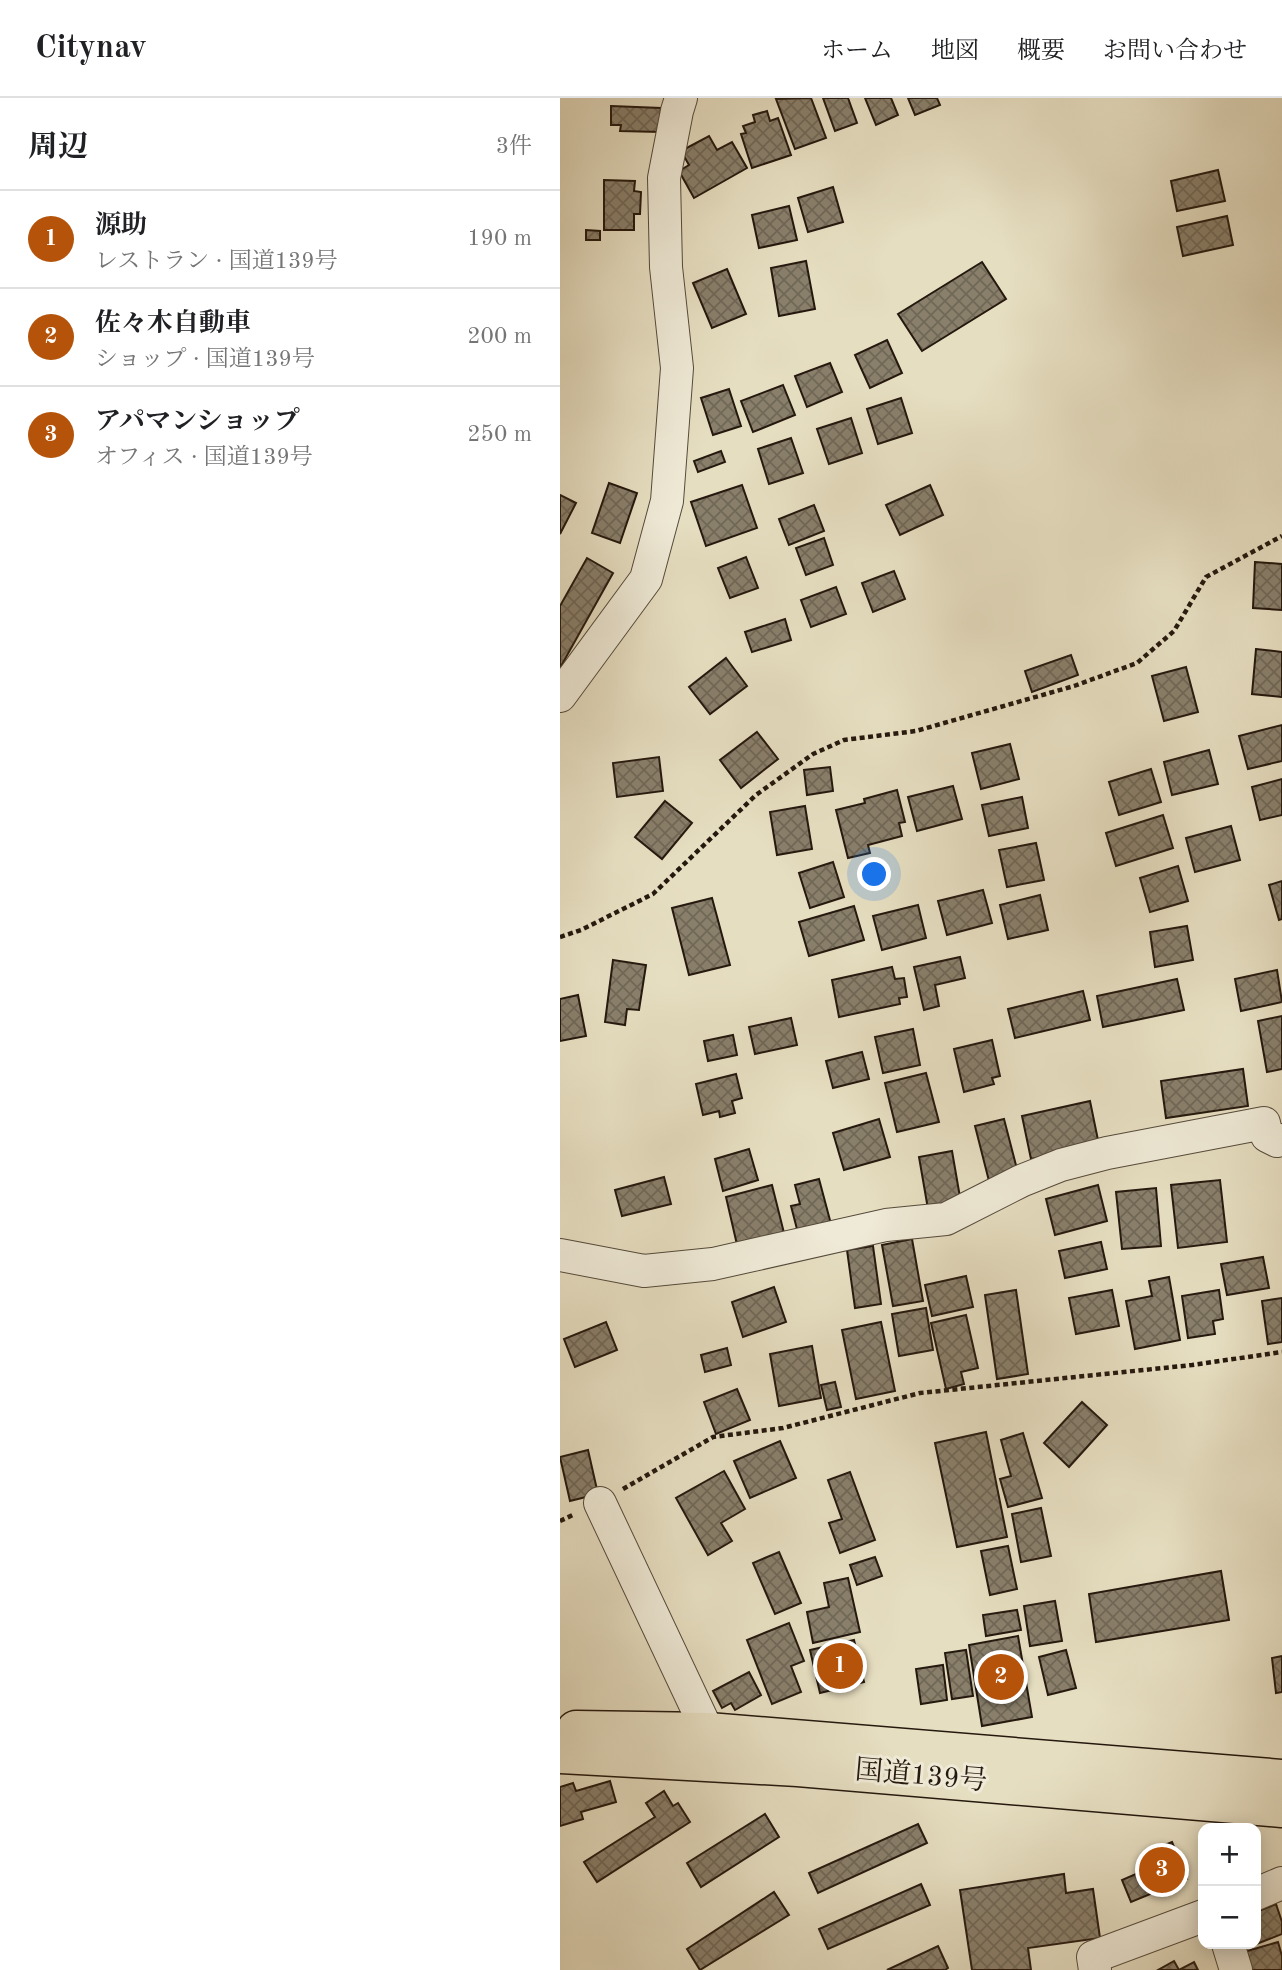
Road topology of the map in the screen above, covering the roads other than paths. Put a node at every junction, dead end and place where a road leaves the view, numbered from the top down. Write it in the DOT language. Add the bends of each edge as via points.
graph roads {
  1 [pos="686,100"];
  2 [pos="560,696"];
  3 [pos="1282,1140"];
  4 [pos="560,1255"];
  5 [pos="600,1503"];
  6 [pos="560,1730"];
  7 [pos="708,1732"];
  8 [pos="560,1754"];
  9 [pos="1282,1779"];
  10 [pos="1282,1808"];
  11 [pos="1282,1883"];
  12 [pos="1261,1892"];
  13 [pos="1198,1918"];
  14 [pos="1230,1949"];
  15 [pos="1095,1970"];
  16 [pos="1236,1970"];
  1 -- 2 [label="street" via="664,178 666,267 677,368 667,500 646,579"];
  3 -- 4 [label="street" via="1267,1136 1264,1123 1107,1153 1021,1181 946,1219 886,1225 712,1264 645,1271"];
  5 -- 7 [label="street"];
  6 -- 7 [label="highway, 国道139号"];
  7 -- 9 [label="highway, 国道139号"];
  8 -- 10 [label="highway, 国道139号" via="798,1767"];
  11 -- 12 [label="street"];
  13 -- 15 [label="street" via="1093,1957"];
  14 -- 16 [label="street"];
}
